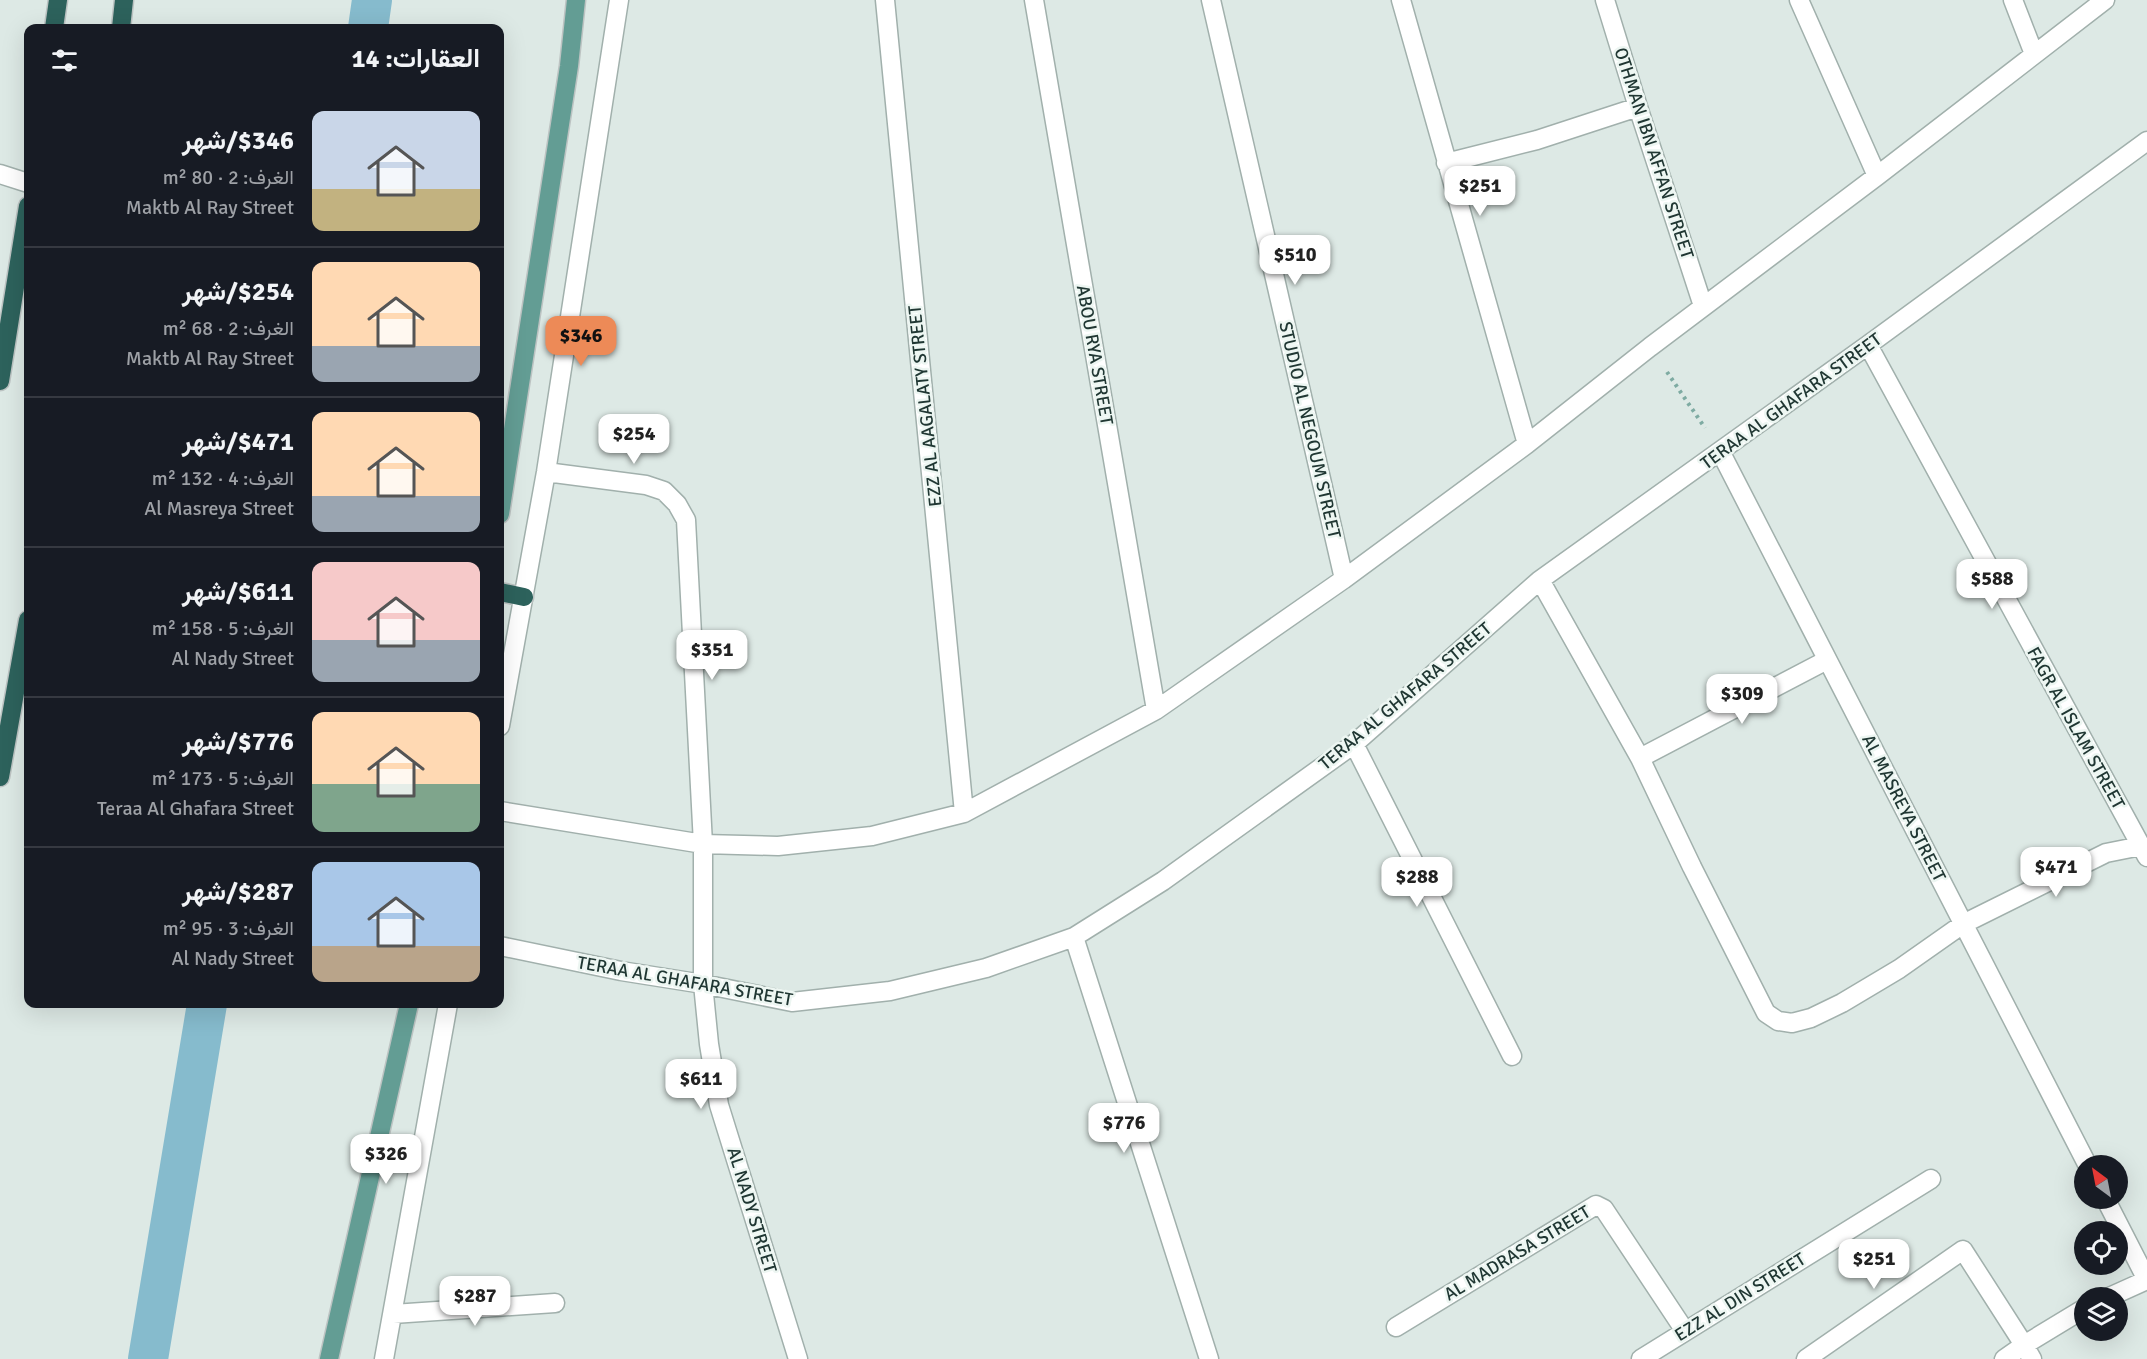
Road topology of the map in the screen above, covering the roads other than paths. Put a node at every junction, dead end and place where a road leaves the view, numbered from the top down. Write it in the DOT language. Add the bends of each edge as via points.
graph roads {
  1 [pos="58,0"];
  2 [pos="124,0"];
  3 [pos="576,0"];
  4 [pos="619,0"];
  5 [pos="885,0"];
  6 [pos="1034,0"];
  7 [pos="1211,0"];
  8 [pos="1401,0"];
  9 [pos="1605,0"];
  10 [pos="1800,0"];
  11 [pos="2013,0"];
  12 [pos="2105,0"];
  13 [pos="55,24"];
  14 [pos="121,24"];
  15 [pos="2034,54"];
  16 [pos="1638,108"];
  17 [pos="2147,141"];
  18 [pos="1446,163"];
  19 [pos="0,174"];
  20 [pos="1877,176"];
  21 [pos="24,182"];
  22 [pos="24,231"];
  23 [pos="1703,306"];
  24 [pos="1869,345"];
  25 [pos="0,381"];
  26 [pos="1527,444"];
  27 [pos="1720,451"];
  28 [pos="546,472"];
  29 [pos="504,488"];
  30 [pos="1344,579"];
  31 [pos="1540,580"];
  32 [pos="504,593"];
  33 [pos="524,597"];
  34 [pos="24,642"];
  35 [pos="1827,660"];
  36 [pos="504,704"];
  37 [pos="1156,710"];
  38 [pos="1354,744"];
  39 [pos="1640,758"];
  40 [pos="0,777"];
  41 [pos="504,812"];
  42 [pos="964,813"];
  43 [pos="703,844"];
  44 [pos="2144,852"];
  45 [pos="1963,924"];
  46 [pos="1074,937"];
  47 [pos="504,947"];
  48 [pos="703,984"];
  49 [pos="408,1008"];
  50 [pos="447,1008"];
  51 [pos="1512,1056"];
  52 [pos="2082,1155"];
  53 [pos="1931,1179"];
  54 [pos="2110,1209"];
  55 [pos="2147,1280"];
  56 [pos="2128,1289"];
  57 [pos="555,1303"];
  58 [pos="393,1314"];
  59 [pos="2074,1316"];
  60 [pos="1396,1327"];
  61 [pos="1685,1331"];
  62 [pos="2028,1352"];
  63 [pos="329,1359"];
  64 [pos="384,1359"];
  65 [pos="798,1359"];
  66 [pos="1209,1359"];
  67 [pos="1641,1359"];
  68 [pos="1806,1359"];
  69 [pos="2004,1359"];
  1 -- 13 [label="highway"];
  2 -- 14 [label="highway"];
  3 -- 29 [label="main road"];
  4 -- 28 [label="street"];
  5 -- 42 [label="street, EZZ AL AAGALATY STREET"];
  6 -- 37 [label="street, ABOU RYA STREET"];
  7 -- 30 [label="street, STUDIO AL NEGOUM STREET"];
  8 -- 18 [label="street"];
  9 -- 16 [label="street, OTHMAN IBN AFFAN STREET"];
  10 -- 20 [label="street"];
  11 -- 15 [label="street"];
  12 -- 15 [label="street"];
  15 -- 20 [label="street"];
  16 -- 18 [label="street" via="1546,138"];
  16 -- 23 [label="street, OTHMAN IBN AFFAN STREET"];
  17 -- 24 [label="street, TERAA AL GHAFARA STREET"];
  18 -- 26 [label="street"];
  19 -- 21 [label="street"];
  20 -- 23 [label="street"];
  22 -- 25 [label="highway"];
  23 -- 26 [label="street"];
  24 -- 27 [label="street, TERAA AL GHAFARA STREET"];
  24 -- 44 [label="street, FAGR AL ISLAM STREET"];
  26 -- 30 [label="street"];
  27 -- 31 [label="street, TERAA AL GHAFARA STREET"];
  27 -- 35 [label="street, AL MASREYA STREET"];
  28 -- 33 [label="street"];
  28 -- 43 [label="street, AL NADY STREET" via="646,484 664,491 686,520"];
  30 -- 37 [label="street"];
  31 -- 38 [label="street, TERAA AL GHAFARA STREET"];
  31 -- 39 [label="street"];
  32 -- 33 [label="highway"];
  33 -- 36 [label="street"];
  34 -- 40 [label="highway"];
  35 -- 39 [label="street"];
  35 -- 45 [label="street, AL MASREYA STREET"];
  37 -- 42 [label="street"];
  38 -- 46 [label="street, TERAA AL GHAFARA STREET" via="1163,881"];
  38 -- 51 [label="street"];
  39 -- 45 [label="street" via="1766,1013 1778,1021 1792,1023 1811,1018 1842,1003"];
  41 -- 43 [label="street"];
  42 -- 43 [label="street" via="872,836 778,846"];
  43 -- 48 [label="street, AL NADY STREET"];
  44 -- 45 [label="street" via="2106,853"];
  45 -- 52 [label="street, AL MASREYA STREET"];
  46 -- 48 [label="street, TERAA AL GHAFARA STREET" via="986,968 890,992 792,1002"];
  46 -- 66 [label="street"];
  47 -- 48 [label="street, TERAA AL GHAFARA STREET"];
  48 -- 65 [label="street, AL NADY STREET" via="719,1105"];
  49 -- 63 [label="main road"];
  50 -- 58 [label="street"];
  53 -- 61 [label="street, EZZ AL DIN STREET"];
  54 -- 55 [label="street"];
  55 -- 56 [label="street"];
  57 -- 58 [label="street"];
  58 -- 64 [label="street"];
  59 -- 62 [label="street"];
  60 -- 61 [label="street, AL MADRASA STREET" via="1596,1205 1604,1209"];
  61 -- 67 [label="street, EZZ AL DIN STREET"];
  62 -- 68 [label="street" via="1963,1250"];
  62 -- 69 [label="street"];
}
